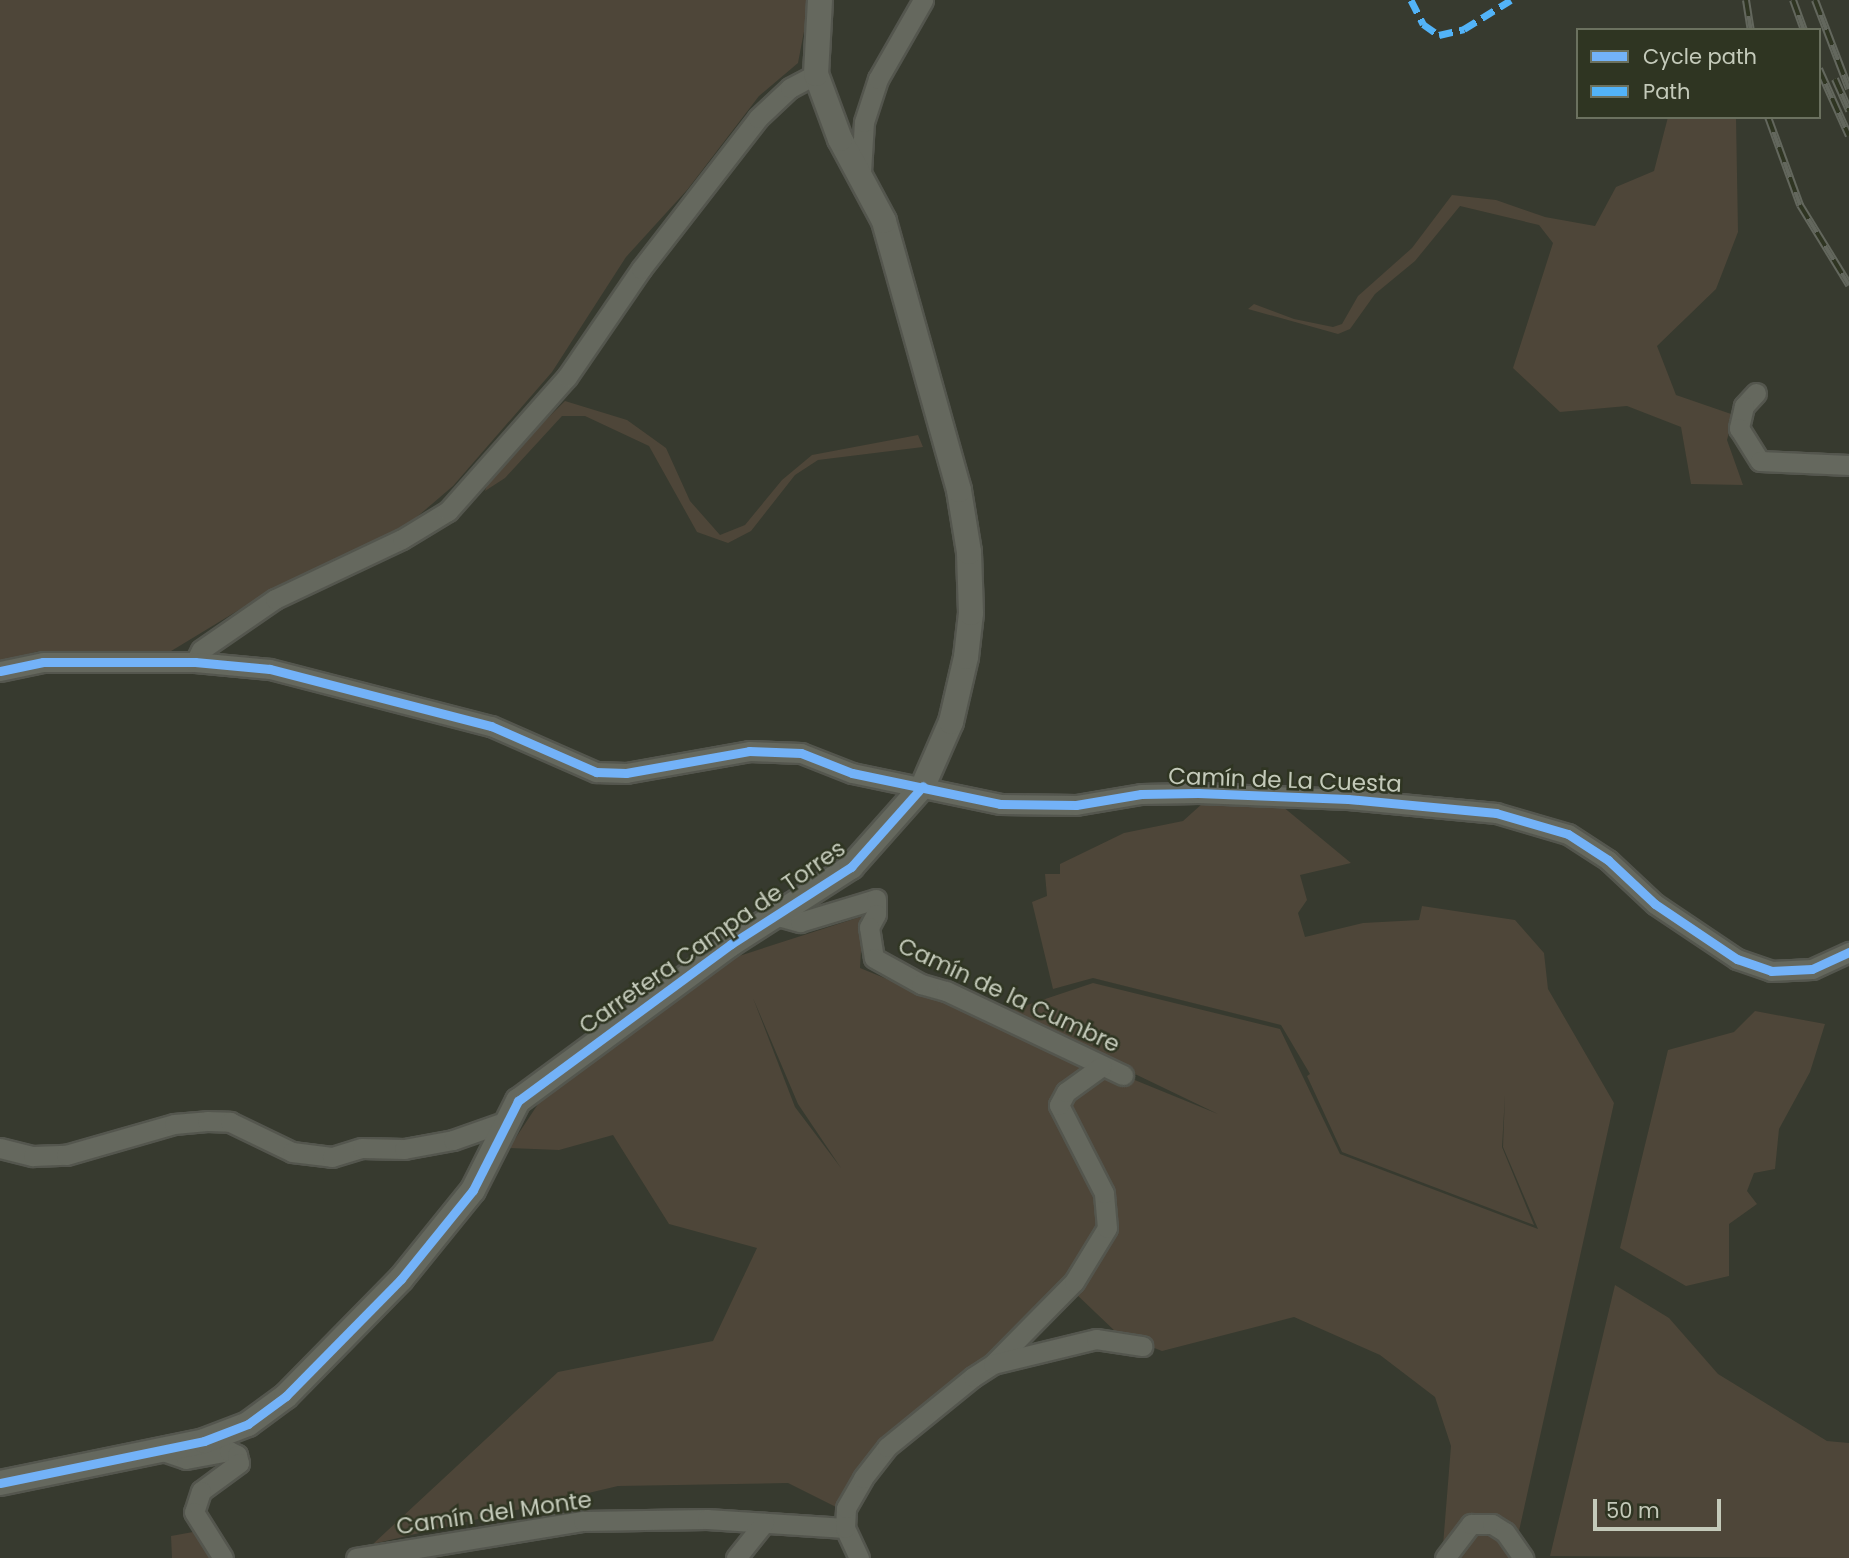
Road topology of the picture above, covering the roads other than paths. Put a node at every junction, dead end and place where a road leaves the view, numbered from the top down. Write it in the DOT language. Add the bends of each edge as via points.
graph roads {
  1 [pos="820,0"];
  2 [pos="923,0"];
  3 [pos="816,74"];
  4 [pos="861,173"];
  5 [pos="1756,393"];
  6 [pos="1849,464"];
  7 [pos="195,662"];
  8 [pos="0,671"];
  9 [pos="923,786"];
  10 [pos="775,915"];
  11 [pos="1849,952"];
  12 [pos="1849,966"];
  13 [pos="1812,969"];
  14 [pos="1102,1066"];
  15 [pos="1123,1075"];
  16 [pos="508,1121"];
  17 [pos="0,1148"];
  18 [pos="1142,1346"];
  19 [pos="993,1364"];
  20 [pos="163,1451"];
  21 [pos="0,1483"];
  22 [pos="764,1523"];
  23 [pos="845,1528"];
  24 [pos="223,1558"];
  25 [pos="356,1558"];
  26 [pos="736,1558"];
  27 [pos="859,1558"];
  28 [pos="1444,1558"];
  29 [pos="1523,1558"];
  1 -- 3 [label="street"];
  2 -- 4 [label="street" via="878,79 864,122"];
  3 -- 4 [label="street, Carretera Campa de Torres" via="840,139"];
  3 -- 7 [label="street" via="790,88 758,118 641,269 567,377 448,511 402,539 275,599 201,650"];
  4 -- 9 [label="street, Carretera Campa de Torres" via="884,221 904,284 959,490 969,552 971,613 966,657 951,722"];
  5 -- 6 [label="street" via="1744,406 1739,428 1760,461"];
  7 -- 8 [label="street, Camín de La Cuesta" via="43,662"];
  7 -- 9 [label="street, Camín de La Cuesta" via="270,669 383,695 491,726 596,772 626,773 749,751 801,752 852,773"];
  9 -- 10 [label="street, Carretera Campa de Torres" via="850,867"];
  9 -- 13 [label="street, Camín de La Cuesta" via="1000,804 1076,804 1140,794 1198,793 1348,799 1496,813 1568,834 1608,860 1655,904 1737,959 1772,971"];
  10 -- 14 [label="street, Camín de la Cumbre" via="800,922 876,898 876,914 869,927 874,958 920,984 946,991"];
  10 -- 16 [label="street, Carretera Campa de Torres" via="518,1101"];
  11 -- 13 [label="street, Camín de La Cuesta"];
  12 -- 13 [label="street"];
  14 -- 15 [label="street, Camín de la Cumbre"];
  14 -- 19 [label="street" via="1066,1092 1059,1105 1104,1193 1107,1228 1074,1282"];
  16 -- 17 [label="street" via="453,1139 404,1149 362,1148 332,1157 292,1152 230,1122 207,1121 174,1124 66,1155 33,1156"];
  16 -- 20 [label="street, Carretera Campa de Torres" via="473,1190 457,1210 401,1279 286,1396 248,1424"];
  18 -- 19 [label="street" via="1096,1339"];
  19 -- 23 [label="street" via="887,1447 846,1508"];
  20 -- 21 [label="street, Carretera Campa de Torres"];
  20 -- 24 [label="street" via="186,1459 229,1451 237,1455 239,1463 201,1492 194,1512"];
  22 -- 23 [label="street, Camín del Monte"];
  22 -- 25 [label="street, Camín del Monte" via="583,1521"];
  22 -- 26 [label="street"];
  23 -- 27 [label="street"];
  28 -- 29 [label="street" via="1471,1524 1492,1524 1505,1532"];
}
